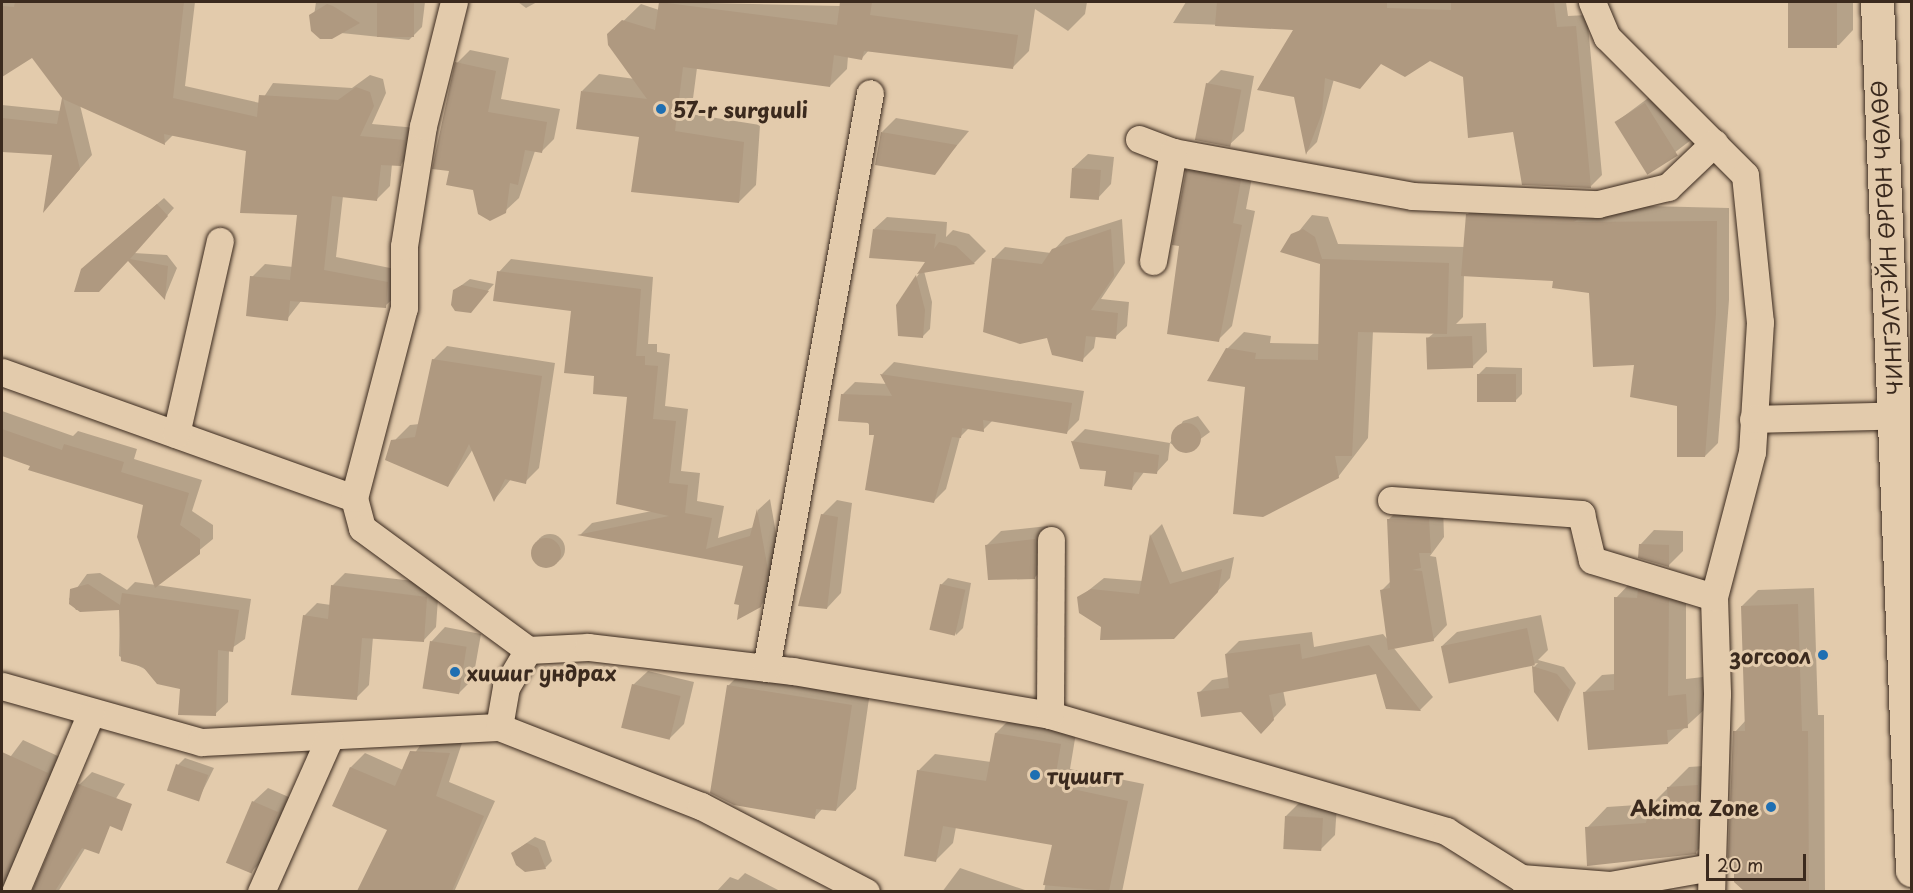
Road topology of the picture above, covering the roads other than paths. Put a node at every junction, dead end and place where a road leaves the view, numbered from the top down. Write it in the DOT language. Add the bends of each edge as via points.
graph roads {
  1 [pos="454,2"];
  2 [pos="1592,2"];
  3 [pos="1877,2"];
  4 [pos="870,93"];
  5 [pos="1139,139"];
  6 [pos="1714,143"];
  7 [pos="1173,152"];
  8 [pos="220,241"];
  9 [pos="1153,261"];
  10 [pos="2,372"];
  11 [pos="1903,416"];
  12 [pos="1753,419"];
  13 [pos="176,434"];
  14 [pos="354,498"];
  15 [pos="1391,500"];
  16 [pos="1051,540"];
  17 [pos="1714,597"];
  18 [pos="528,650"];
  19 [pos="766,668"];
  20 [pos="2,686"];
  21 [pos="91,712"];
  22 [pos="1050,715"];
  23 [pos="499,727"];
  24 [pos="329,739"];
  25 [pos="1911,870"];
  26 [pos="1711,879"];
  27 [pos="15,891"];
  28 [pos="261,891"];
  29 [pos="866,891"];
  1 -- 14 [label="street" via="423,126 404,246 404,308"];
  2 -- 6 [label="street" via="1606,37"];
  3 -- 11 [label="main road, ЧИНГЭЛТЭЙН ӨРГӨН ЧӨЛӨӨ"];
  4 -- 19 [label="street"];
  5 -- 7 [label="street"];
  6 -- 7 [label="street" via="1668,187 1598,204 1412,196"];
  6 -- 12 [label="street" via="1745,175 1760,322"];
  7 -- 9 [label="street"];
  8 -- 13 [label="street"];
  10 -- 13 [label="street"];
  11 -- 12 [label="street"];
  11 -- 25 [label="main road, ЧИНГЭЛТЭЙН ӨРГӨН ЧӨЛӨӨ"];
  12 -- 17 [label="street" via="1752,452"];
  13 -- 14 [label="street"];
  14 -- 18 [label="street" via="362,528"];
  15 -- 17 [label="street" via="1581,514 1592,560"];
  16 -- 22 [label="street"];
  17 -- 26 [label="street" via="1717,694"];
  18 -- 19 [label="street" via="588,647"];
  18 -- 23 [label="street" via="506,687"];
  19 -- 22 [label="street"];
  20 -- 21 [label="street"];
  21 -- 24 [label="street" via="201,741"];
  21 -- 27 [label="street"];
  22 -- 26 [label="street" via="1446,831 1521,878 1610,885"];
  23 -- 24 [label="street"];
  23 -- 29 [label="street" via="701,806"];
  24 -- 28 [label="street"];
}
